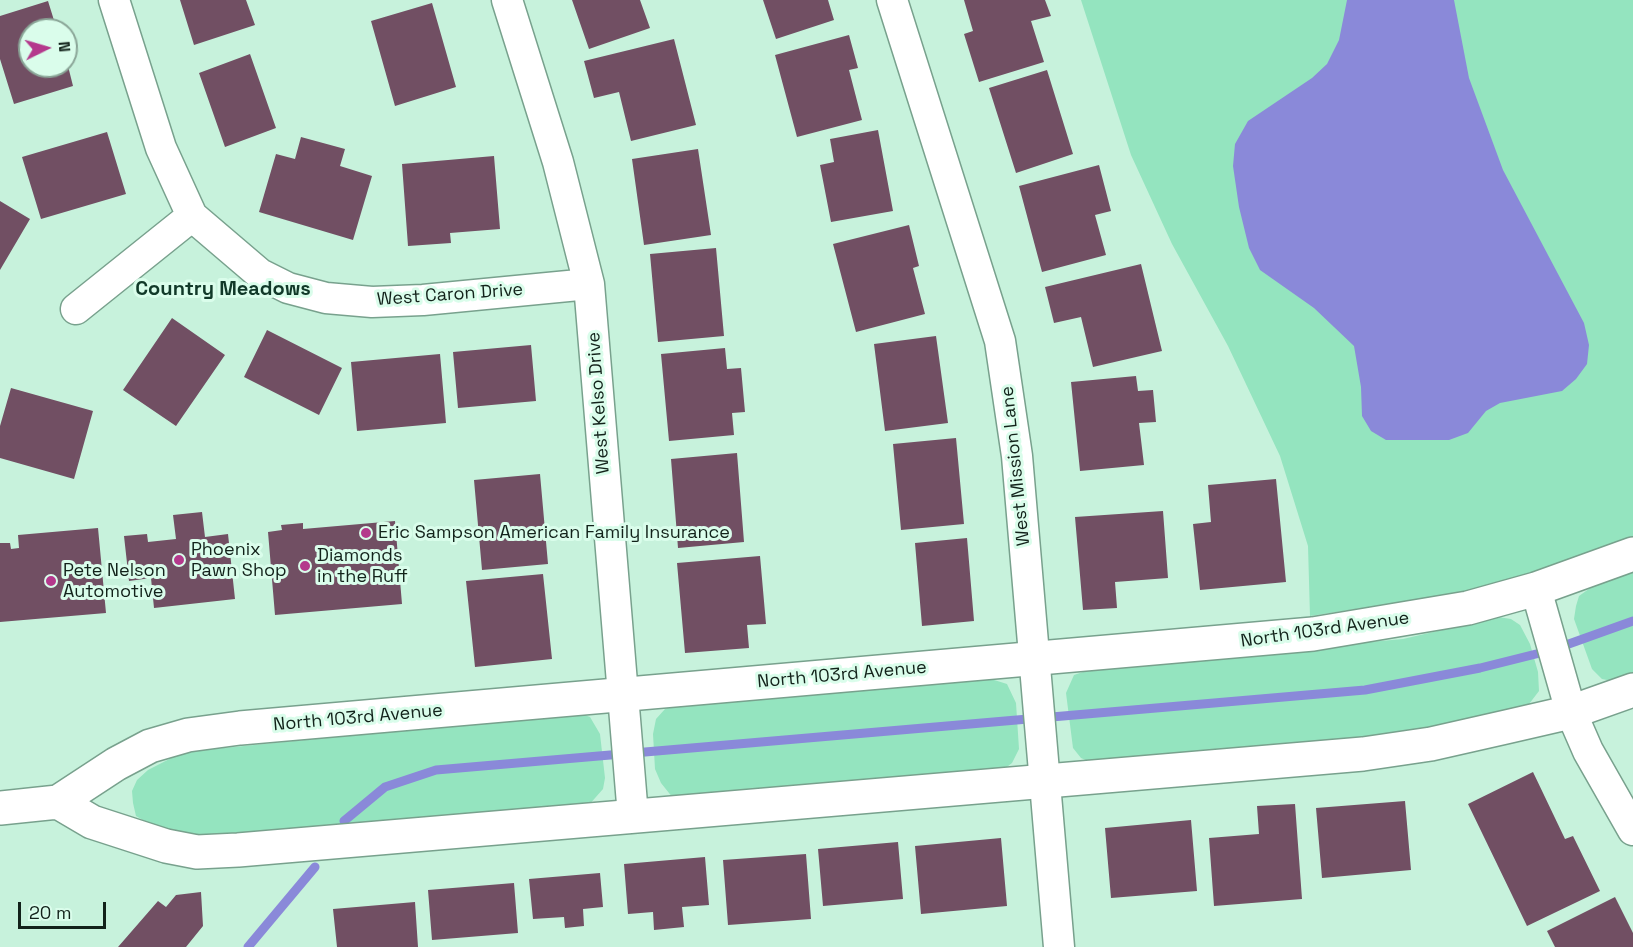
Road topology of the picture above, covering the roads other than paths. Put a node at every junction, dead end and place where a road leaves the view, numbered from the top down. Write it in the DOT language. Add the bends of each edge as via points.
graph roads {
  1 [pos="114,0"];
  2 [pos="507,0"];
  3 [pos="892,0"];
  4 [pos="192,216"];
  5 [pos="589,284"];
  6 [pos="76,309"];
  7 [pos="1633,554"];
  8 [pos="1536,589"];
  9 [pos="1033,658"];
  10 [pos="1633,690"];
  11 [pos="621,694"];
  12 [pos="1571,712"];
  13 [pos="1045,781"];
  14 [pos="58,802"];
  15 [pos="0,808"];
  16 [pos="633,816"];
  17 [pos="1633,830"];
  18 [pos="1059,947"];
  1 -- 4 [label="street, West Caron Drive" via="161,148"];
  2 -- 5 [label="street, West Kelso Drive" via="558,162"];
  3 -- 9 [label="street, West Mission Lane" via="1000,341 1017,456"];
  4 -- 5 [label="street, West Caron Drive" via="260,274 288,288 327,298 372,302 423,300"];
  4 -- 6 [label="street"];
  5 -- 11 [label="street, West Kelso Drive"];
  7 -- 8 [label="street, North 103rd Avenue"];
  8 -- 9 [label="street, North 103rd Avenue" via="1468,608 1323,633"];
  8 -- 12 [label="street"];
  9 -- 11 [label="street, North 103rd Avenue"];
  9 -- 13 [label="street, West Mission Lane"];
  10 -- 12 [label="street"];
  11 -- 14 [label="street, North 103rd Avenue" via="188,735 150,746"];
  11 -- 16 [label="street, West Kelso Drive"];
  12 -- 13 [label="street" via="1431,744 1363,754"];
  12 -- 17 [label="street" via="1588,751"];
  13 -- 16 [label="street"];
  13 -- 18 [label="street, West Mission Lane"];
  14 -- 15 [label="street, North 103rd Avenue"];
  14 -- 16 [label="street" via="92,822 196,852"];
}
